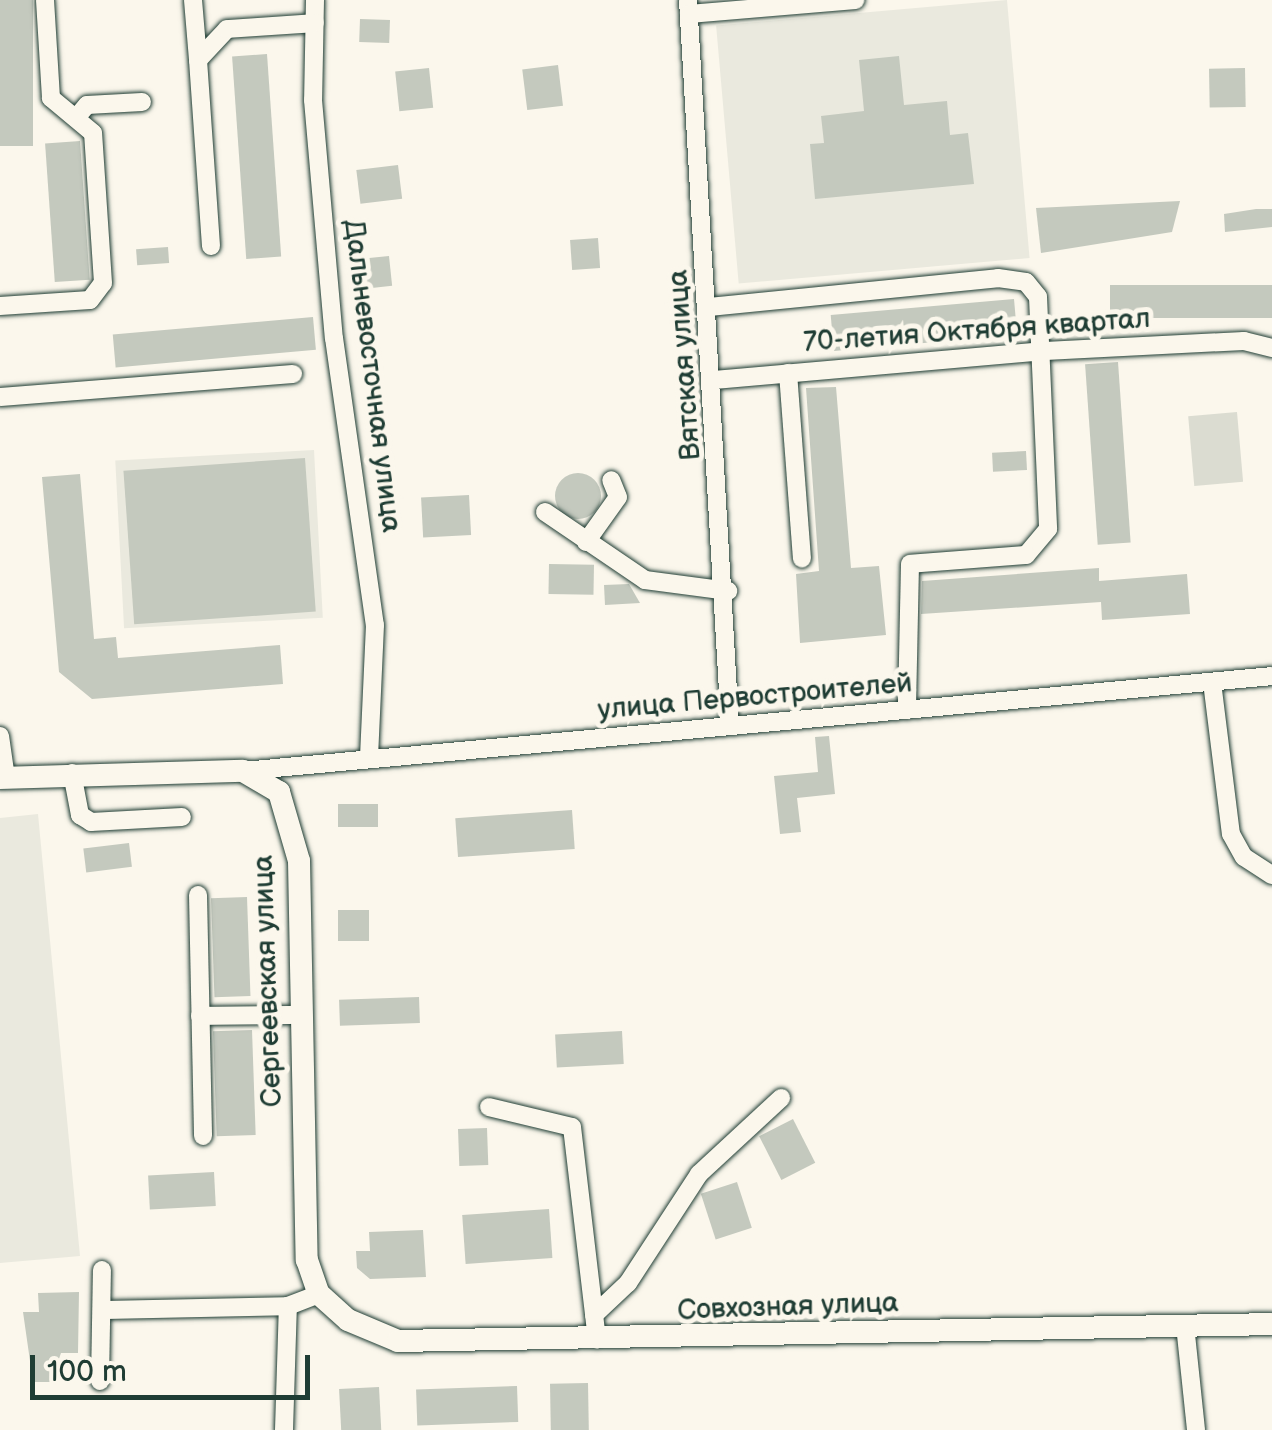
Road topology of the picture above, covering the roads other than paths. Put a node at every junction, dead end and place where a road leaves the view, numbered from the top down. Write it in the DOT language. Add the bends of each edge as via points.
graph roads {
  1 [pos="45,0"];
  2 [pos="194,0"];
  3 [pos="315,0"];
  4 [pos="855,0"];
  5 [pos="688,7"];
  6 [pos="315,23"];
  7 [pos="198,60"];
  8 [pos="142,102"];
  9 [pos="76,118"];
  10 [pos="211,246"];
  11 [pos="0,306"];
  12 [pos="709,308"];
  13 [pos="1272,348"];
  14 [pos="1045,352"];
  15 [pos="788,373"];
  16 [pos="294,374"];
  17 [pos="714,380"];
  18 [pos="0,398"];
  19 [pos="611,480"];
  20 [pos="545,512"];
  21 [pos="586,542"];
  22 [pos="802,558"];
  23 [pos="728,590"];
  24 [pos="1272,676"];
  25 [pos="1212,682"];
  26 [pos="907,710"];
  27 [pos="730,726"];
  28 [pos="0,736"];
  29 [pos="369,758"];
  30 [pos="243,771"];
  31 [pos="72,772"];
  32 [pos="3,778"];
  33 [pos="182,817"];
  34 [pos="1272,875"];
  35 [pos="198,896"];
  36 [pos="302,1015"];
  37 [pos="200,1016"];
  38 [pos="782,1098"];
  39 [pos="489,1107"];
  40 [pos="203,1136"];
  41 [pos="102,1270"];
  42 [pos="320,1294"];
  43 [pos="288,1306"];
  44 [pos="102,1310"];
  45 [pos="594,1315"];
  46 [pos="1185,1324"];
  47 [pos="1272,1324"];
  48 [pos="597,1340"];
  49 [pos="100,1382"];
  50 [pos="284,1430"];
  51 [pos="1196,1430"];
  1 -- 9 [label="street" via="52,98"];
  2 -- 7 [label="street"];
  3 -- 6 [label="street, Дальневосточная улица"];
  4 -- 5 [label="street"];
  5 -- 12 [label="street, Вятская улица"];
  6 -- 7 [label="street" via="227,29"];
  6 -- 29 [label="street, Дальневосточная улица" via="313,100 332,318 375,625"];
  7 -- 10 [label="street"];
  8 -- 9 [label="street" via="87,105"];
  9 -- 11 [label="street" via="93,133 101,290 90,300"];
  12 -- 14 [label="street" via="1012,280 1026,282 1038,297"];
  12 -- 17 [label="street, Вятская улица"];
  13 -- 14 [label="street, 70-летия Октября квартал" via="1244,340"];
  14 -- 15 [label="street, 70-летия Октября квартал"];
  14 -- 26 [label="street" via="1048,529 1026,556 910,564"];
  15 -- 17 [label="street, 70-летия Октября квартал"];
  15 -- 22 [label="street"];
  16 -- 18 [label="street"];
  17 -- 23 [label="street, Вятская улица"];
  19 -- 21 [label="street" via="618,497"];
  20 -- 21 [label="street"];
  21 -- 23 [label="street" via="646,580"];
  23 -- 27 [label="street, Вятская улица"];
  24 -- 25 [label="street, улица Первостроителей"];
  25 -- 26 [label="street, улица Первостроителей"];
  25 -- 34 [label="street" via="1231,834 1244,856"];
  26 -- 27 [label="street, улица Первостроителей"];
  27 -- 29 [label="street, улица Первостроителей"];
  28 -- 32 [label="street"];
  29 -- 30 [label="street, улица Первостроителей"];
  30 -- 31 [label="main road"];
  30 -- 36 [label="main road, Сергеевская улица" via="279,792 299,861"];
  31 -- 32 [label="main road"];
  31 -- 33 [label="street" via="80,815 91,822"];
  35 -- 37 [label="street"];
  36 -- 37 [label="street"];
  36 -- 42 [label="main road, Сергеевская улица" via="307,1260"];
  37 -- 40 [label="street"];
  38 -- 45 [label="street" via="699,1174 628,1283"];
  39 -- 45 [label="street" via="572,1127"];
  41 -- 44 [label="street"];
  42 -- 43 [label="street"];
  42 -- 48 [label="main road, Совхозная улица" via="348,1320 398,1341"];
  43 -- 44 [label="street"];
  43 -- 50 [label="street"];
  44 -- 49 [label="street"];
  45 -- 48 [label="street"];
  46 -- 47 [label="main road, Совхозная улица"];
  46 -- 48 [label="main road, Совхозная улица"];
  46 -- 51 [label="street"];
}
